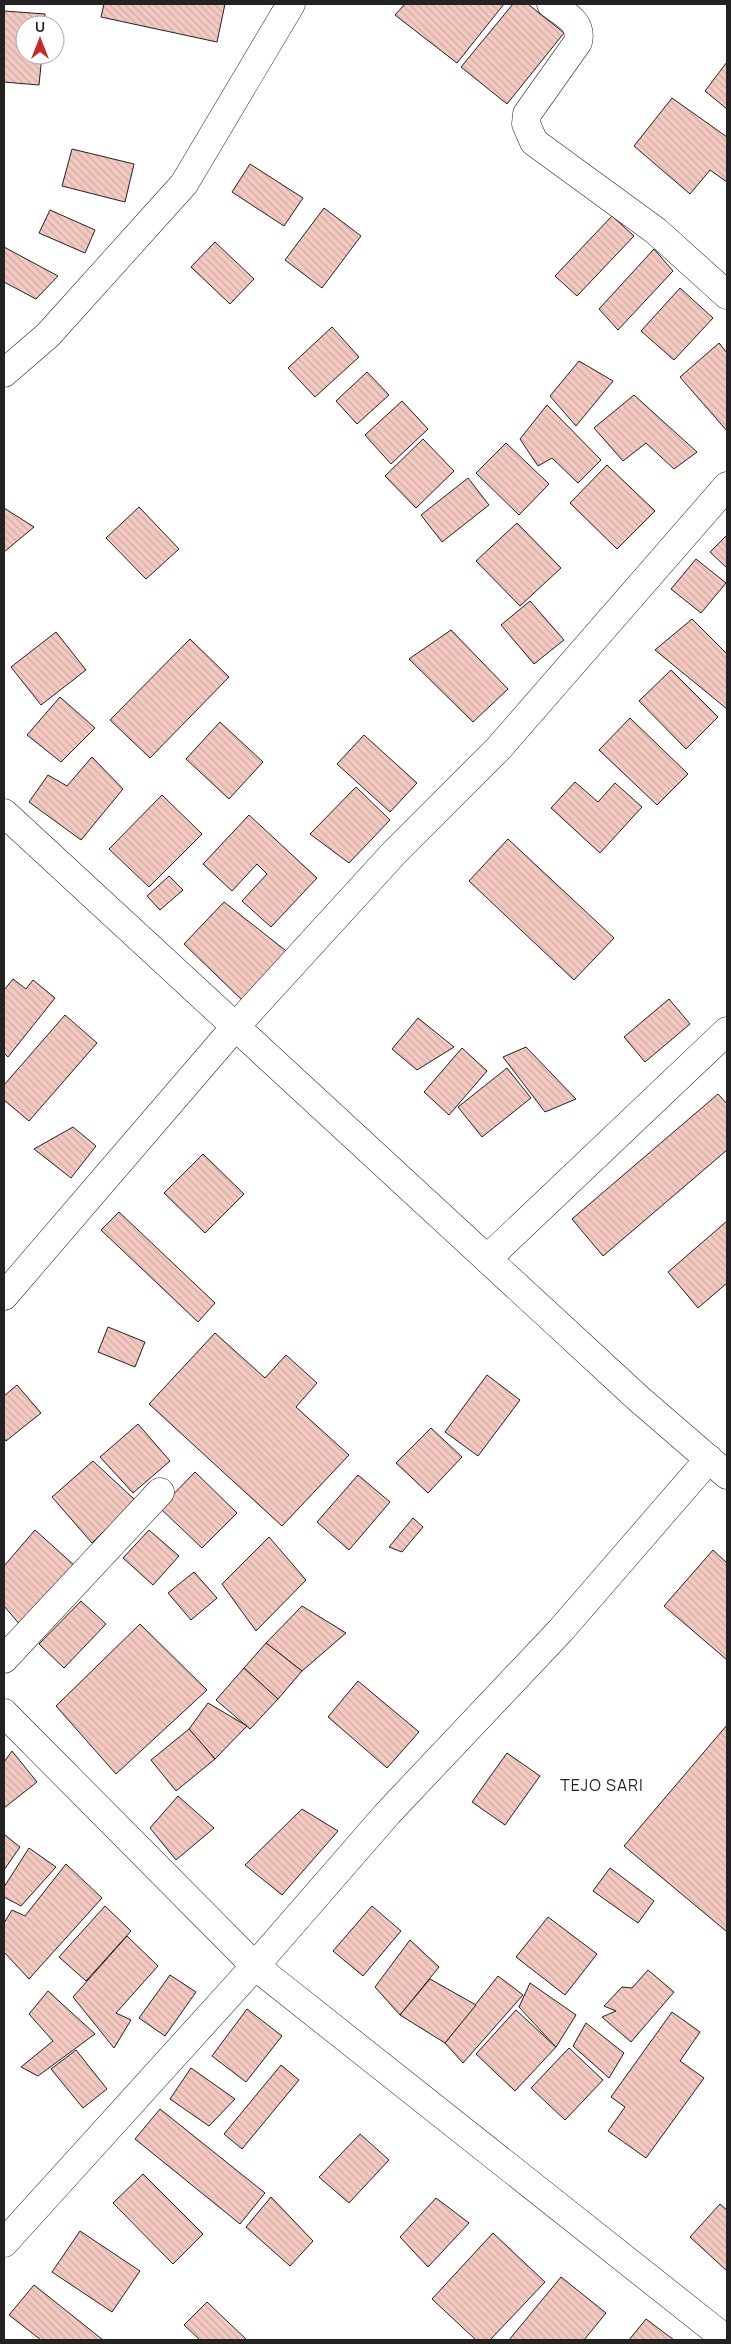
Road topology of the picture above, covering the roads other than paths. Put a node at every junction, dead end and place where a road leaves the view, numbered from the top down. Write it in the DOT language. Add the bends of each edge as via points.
graph roads {
  1 [pos="291,4"];
  2 [pos="551,4"];
  3 [pos="727,296"];
  4 [pos="4,373"];
  5 [pos="727,486"];
  6 [pos="4,813"];
  7 [pos="235,1027"];
  8 [pos="727,1031"];
  9 [pos="488,1259"];
  10 [pos="4,1296"];
  11 [pos="718,1467"];
  12 [pos="160,1492"];
  13 [pos="4,1659"];
  14 [pos="4,1713"];
  15 [pos="256,1966"];
  16 [pos="4,2243"];
  17 [pos="727,2340"];
  1 -- 4 [label="street" via="184,184 48,335"];
  2 -- 3 [label="street" via="576,23 580,35 527,114 526,124 534,142 656,231"];
  5 -- 7 [label="street" via="498,749 393,854"];
  6 -- 7 [label="street"];
  7 -- 9 [label="street"];
  7 -- 10 [label="street"];
  8 -- 9 [label="street"];
  9 -- 11 [label="street" via="639,1399"];
  11 -- 15 [label="street" via="388,1813"];
  12 -- 13 [label="street"];
  14 -- 15 [label="street"];
  15 -- 16 [label="street"];
  15 -- 17 [label="street"];
}
